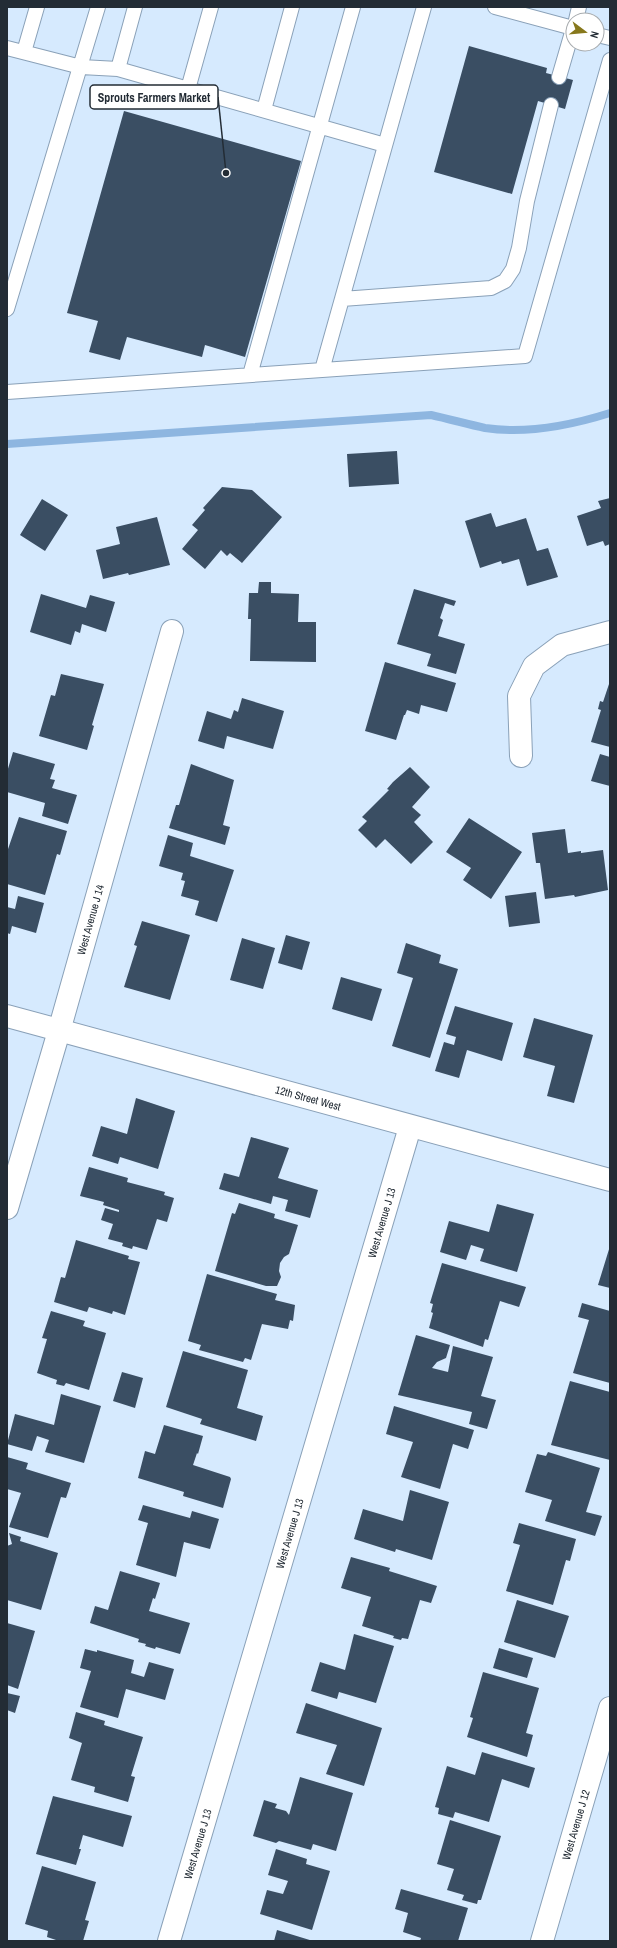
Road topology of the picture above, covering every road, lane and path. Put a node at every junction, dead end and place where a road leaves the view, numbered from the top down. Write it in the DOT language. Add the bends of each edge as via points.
graph roads {
  1 [pos="37,7"];
  2 [pos="98,7"];
  3 [pos="136,7"];
  4 [pos="211,7"];
  5 [pos="292,7"];
  6 [pos="354,7"];
  7 [pos="424,7"];
  8 [pos="495,7"];
  9 [pos="565,27"];
  10 [pos="7,48"];
  11 [pos="24,52"];
  12 [pos="566,52"];
  13 [pos="610,60"];
  14 [pos="81,67"];
  15 [pos="118,69"];
  16 [pos="559,77"];
  17 [pos="188,88"];
  18 [pos="551,105"];
  19 [pos="264,110"];
  20 [pos="320,126"];
  21 [pos="386,145"];
  22 [pos="342,299"];
  23 [pos="7,309"];
  24 [pos="322,370"];
  25 [pos="250,375"];
  26 [pos="7,392"];
  27 [pos="172,631"];
  28 [pos="610,632"];
  29 [pos="520,756"];
  30 [pos="7,1016"];
  31 [pos="59,1031"];
  32 [pos="410,1127"];
  33 [pos="610,1180"];
  34 [pos="7,1208"];
  35 [pos="610,1708"];
  36 [pos="169,1941"];
  37 [pos="542,1941"];
  1 -- 11 [label="lane"];
  2 -- 14 [label="lane"];
  3 -- 15 [label="lane"];
  4 -- 17 [label="lane"];
  5 -- 19 [label="lane"];
  6 -- 20 [label="lane"];
  7 -- 21 [label="lane"];
  8 -- 9 [label="lane"];
  10 -- 11 [label="lane"];
  11 -- 14 [label="lane"];
  12 -- 16 [label="lane"];
  13 -- 24 [label="lane" via="525,356"];
  14 -- 15 [label="lane"];
  14 -- 23 [label="lane"];
  15 -- 17 [label="lane"];
  17 -- 19 [label="lane"];
  18 -- 22 [label="lane" via="527,201 520,248 513,269 505,281 491,288"];
  19 -- 20 [label="lane"];
  20 -- 21 [label="lane"];
  20 -- 25 [label="lane"];
  21 -- 22 [label="lane"];
  22 -- 24 [label="lane"];
  24 -- 25 [label="lane"];
  25 -- 26 [label="lane"];
  27 -- 31 [label="street, West Avenue J 14"];
  28 -- 29 [label="street" via="562,645 534,666 519,696"];
  30 -- 31 [label="street, 12th Street West"];
  31 -- 32 [label="street, 12th Street West"];
  31 -- 34 [label="street, West Avenue J 14"];
  32 -- 33 [label="street, 12th Street West"];
  32 -- 36 [label="street, West Avenue J 13"];
  35 -- 37 [label="street, West Avenue J 12"];
}
